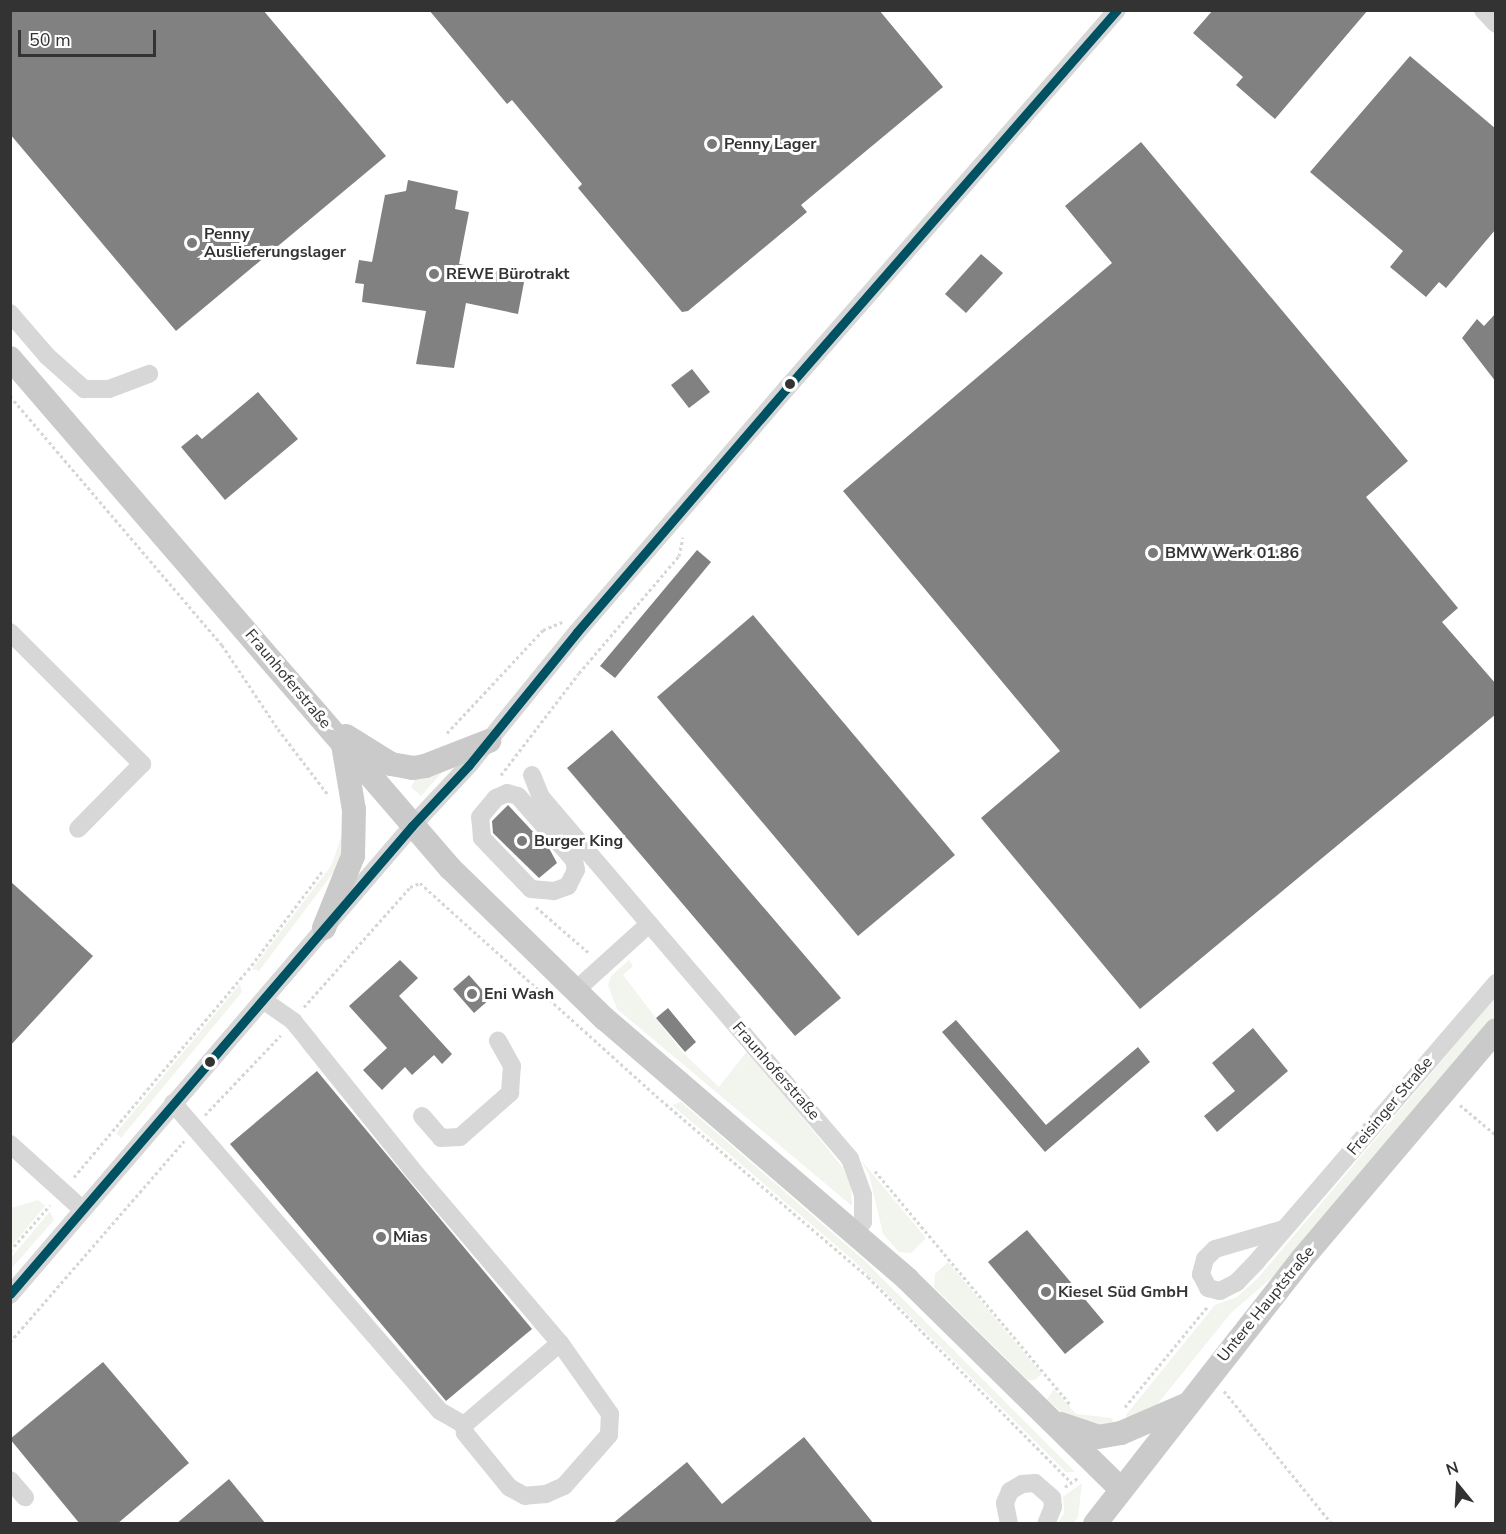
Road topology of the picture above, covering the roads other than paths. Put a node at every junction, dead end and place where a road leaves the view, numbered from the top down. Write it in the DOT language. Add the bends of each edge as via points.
graph roads {
  1 [pos="1117,10"];
  2 [pos="1483,10"];
  3 [pos="1496,24"];
  4 [pos="10,313"];
  5 [pos="10,358"];
  6 [pos="149,374"];
  7 [pos="10,632"];
  8 [pos="322,718"];
  9 [pos="489,741"];
  10 [pos="343,744"];
  11 [pos="532,776"];
  12 [pos="411,826"];
  13 [pos="78,829"];
  14 [pos="568,886"];
  15 [pos="649,924"];
  16 [pos="324,928"];
  17 [pos="1496,983"];
  18 [pos="575,991"];
  19 [pos="263,1000"];
  20 [pos="1496,1030"];
  21 [pos="498,1041"];
  22 [pos="174,1103"];
  23 [pos="422,1116"];
  24 [pos="10,1144"];
  25 [pos="83,1210"];
  26 [pos="1284,1229"];
  27 [pos="855,1231"];
  28 [pos="10,1295"];
  29 [pos="560,1342"];
  30 [pos="1185,1405"];
  31 [pos="1052,1420"];
  32 [pos="464,1425"];
  33 [pos="10,1480"];
  34 [pos="1121,1489"];
  35 [pos="25,1497"];
  36 [pos="1009,1524"];
  37 [pos="1046,1524"];
  38 [pos="1095,1524"];
  1 -- 9 [label="street"];
  2 -- 3 [label="street"];
  4 -- 6 [label="street" via="47,356 84,389 118,387"];
  5 -- 8 [label="main road, Fraunhoferstraße"];
  7 -- 13 [label="street" via="142,764"];
  8 -- 9 [label="main road" via="372,754 391,764 412,768"];
  8 -- 10 [label="main road, Fraunhoferstraße"];
  9 -- 12 [label="street"];
  10 -- 12 [label="main road, Fraunhoferstraße"];
  10 -- 16 [label="main road" via="354,810 353,856"];
  11 -- 15 [label="street, Fraunhoferstraße" via="541,797"];
  12 -- 16 [label="street"];
  12 -- 18 [label="main road, Fraunhoferstraße"];
  14 -- 14 [label="street" via="576,870 574,860 518,796 507,793 496,798 480,817 482,838 531,889 554,891"];
  15 -- 18 [label="street"];
  15 -- 27 [label="street, Fraunhoferstraße" via="850,1159 863,1195 863,1222"];
  16 -- 19 [label="street"];
  17 -- 26 [label="street, Freisinger Straße"];
  18 -- 27 [label="main road, Fraunhoferstraße"];
  19 -- 22 [label="street"];
  19 -- 29 [label="street" via="293,1022"];
  20 -- 30 [label="main road, Untere Hauptstraße"];
  21 -- 23 [label="street" via="512,1066 510,1093 460,1137 441,1138"];
  22 -- 25 [label="street"];
  22 -- 32 [label="street" via="440,1411"];
  24 -- 25 [label="street"];
  25 -- 28 [label="street"];
  26 -- 26 [label="street, Freisinger Straße" via="1236,1283 1220,1291 1208,1288 1201,1274 1210,1254 1231,1243"];
  27 -- 31 [label="main road, Fraunhoferstraße"];
  29 -- 32 [label="street"];
  29 -- 32 [label="street" via="610,1414 609,1435 564,1486 546,1494 525,1496 509,1487 465,1432"];
  30 -- 31 [label="main road" via="1122,1433 1098,1437"];
  30 -- 34 [label="main road, Untere Hauptstraße"];
  31 -- 34 [label="main road, Fraunhoferstraße"];
  33 -- 35 [label="street"];
  34 -- 38 [label="main road, Untere Hauptstraße"];
  36 -- 37 [label="street" via="1005,1503 1016,1487 1035,1483 1052,1498"];
}
